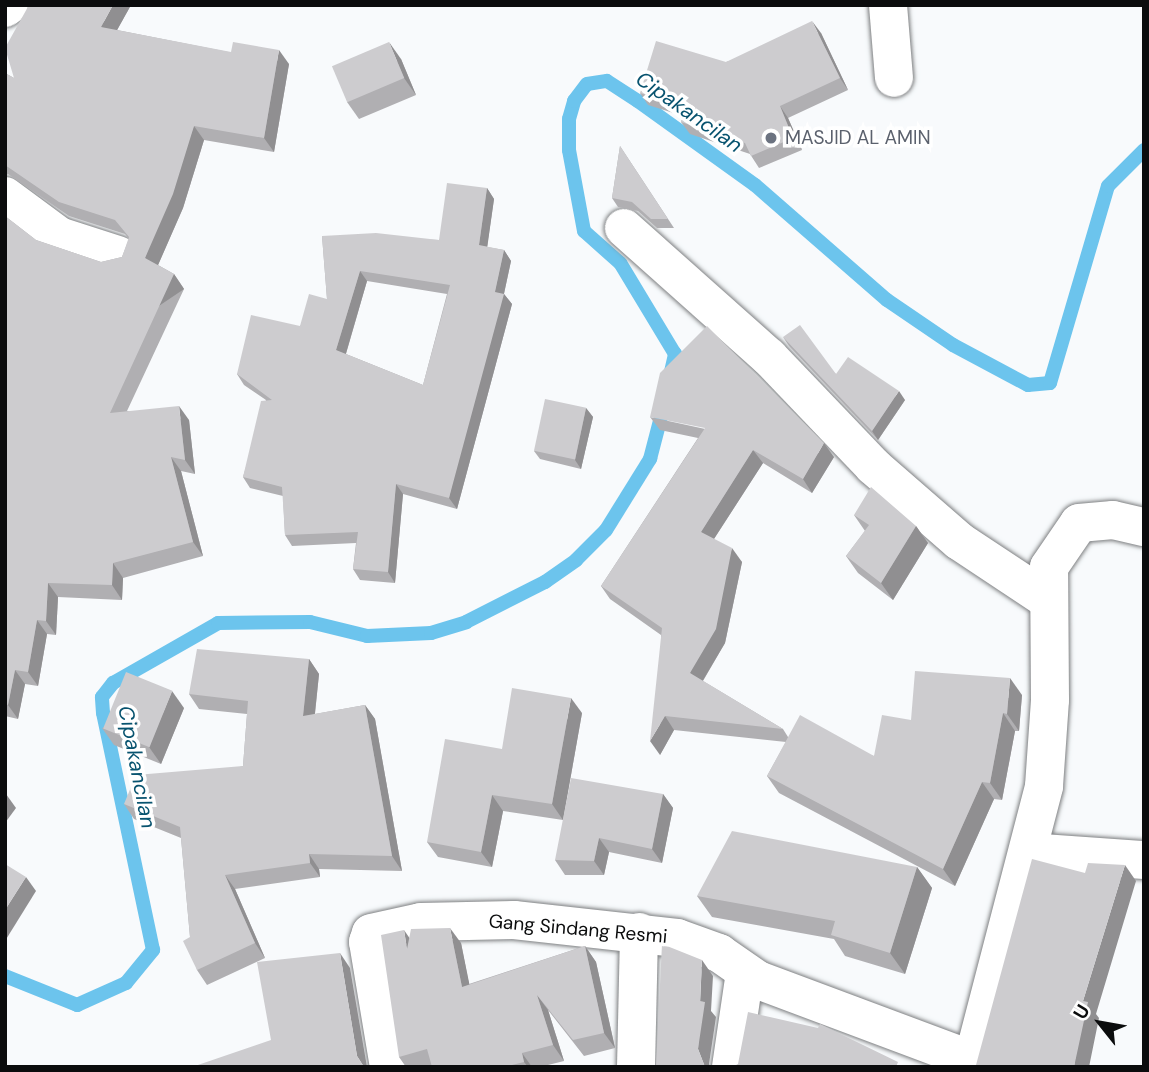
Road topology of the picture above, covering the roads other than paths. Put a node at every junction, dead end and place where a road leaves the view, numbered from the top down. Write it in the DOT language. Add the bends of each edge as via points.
graph roads {
  1 [pos="888,5"];
  2 [pos="894,78"];
  3 [pos="5,196"];
  4 [pos="624,228"];
  5 [pos="118,255"];
  6 [pos="1144,527"];
  7 [pos="1048,600"];
  8 [pos="1029,852"];
  9 [pos="1144,860"];
  10 [pos="639,932"];
  11 [pos="745,972"];
  12 [pos="971,1064"];
  13 [pos="389,1067"];
  14 [pos="636,1067"];
  15 [pos="731,1067"];
  1 -- 2 [label="street"];
  3 -- 5 [label="street" via="59,236"];
  4 -- 7 [label="street" via="769,358 873,466 940,524"];
  6 -- 7 [label="street, Gang Sindang Resmi" via="1113,520 1079,523 1049,567"];
  7 -- 8 [label="street, Gang Sindang Resmi" via="1050,700 1044,786"];
  8 -- 9 [label="street"];
  8 -- 12 [label="street, Gang Sindang Resmi"];
  10 -- 11 [label="street, Gang Sindang Resmi" via="677,938 719,953"];
  10 -- 13 [label="street, Gang Sindang Resmi" via="514,920 421,922 371,933 368,942"];
  10 -- 14 [label="street"];
  11 -- 12 [label="street, Gang Sindang Resmi"];
  11 -- 15 [label="street"];
}
